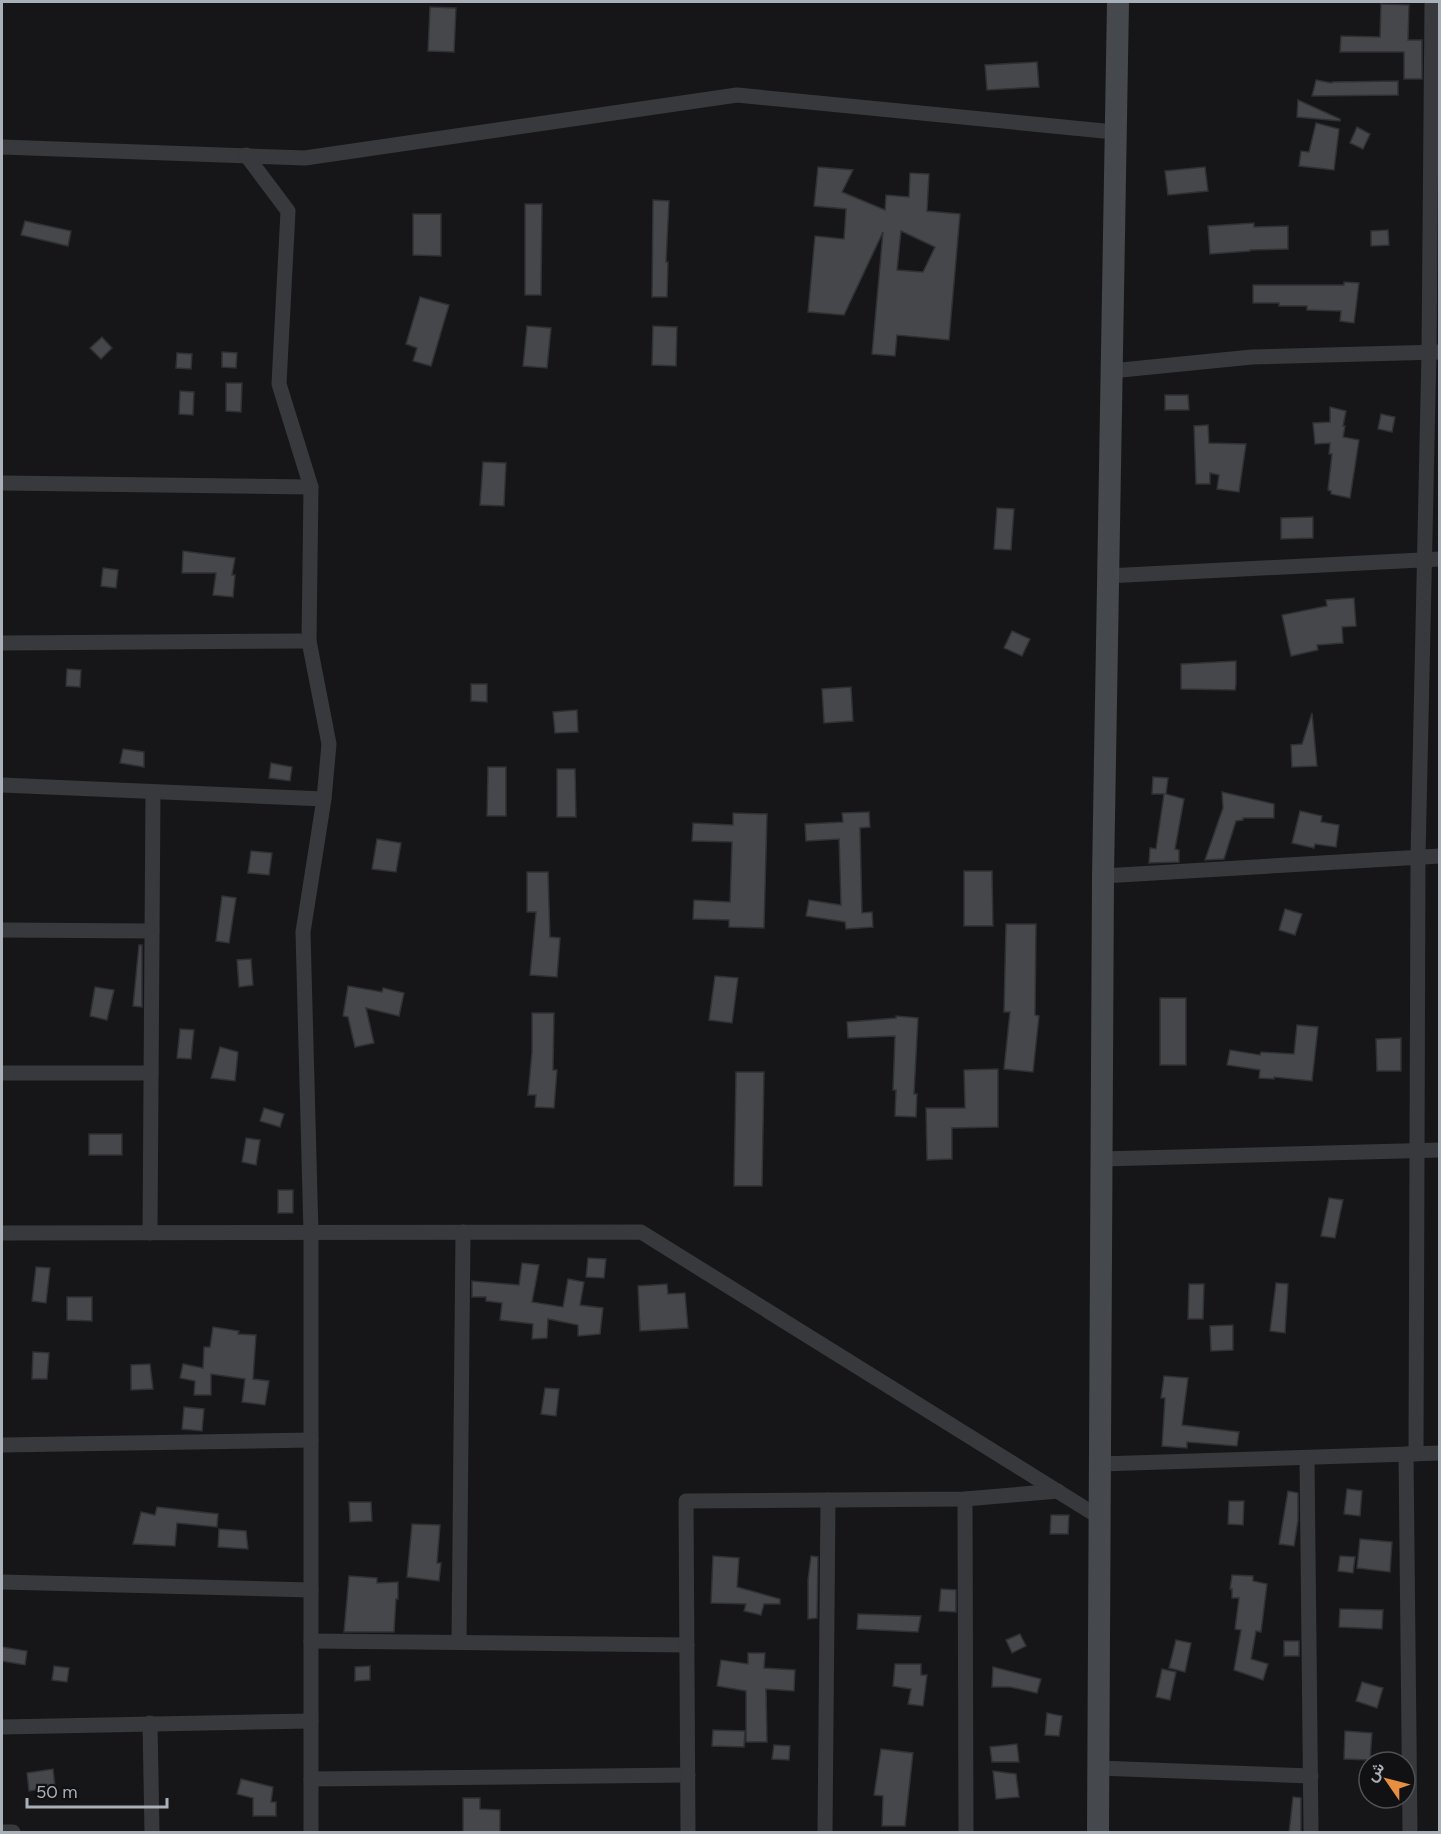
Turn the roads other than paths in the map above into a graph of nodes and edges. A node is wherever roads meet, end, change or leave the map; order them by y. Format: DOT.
graph roads {
  1 [pos="1118,2"];
  2 [pos="1432,2"];
  3 [pos="1114,132"];
  4 [pos="2,147"];
  5 [pos="246,156"];
  6 [pos="1434,352"];
  7 [pos="1111,370"];
  8 [pos="2,483"];
  9 [pos="310,487"];
  10 [pos="1432,559"];
  11 [pos="1107,576"];
  12 [pos="309,641"];
  13 [pos="2,643"];
  14 [pos="2,785"];
  15 [pos="153,792"];
  16 [pos="324,799"];
  17 [pos="1440,856"];
  18 [pos="1418,857"];
  19 [pos="1102,876"];
  20 [pos="2,930"];
  21 [pos="152,931"];
  22 [pos="2,1073"];
  23 [pos="151,1073"];
  24 [pos="1440,1150"];
  25 [pos="1416,1151"];
  26 [pos="1101,1159"];
  27 [pos="463,1232"];
  28 [pos="2,1233"];
  29 [pos="150,1233"];
  30 [pos="311,1233"];
  31 [pos="311,1440"];
  32 [pos="2,1445"];
  33 [pos="1440,1453"];
  34 [pos="1411,1454"];
  35 [pos="1307,1458"];
  36 [pos="1100,1464"];
  37 [pos="1058,1491"];
  38 [pos="966,1499"];
  39 [pos="828,1500"];
  40 [pos="1099,1518"];
  41 [pos="2,1582"];
  42 [pos="311,1590"];
  43 [pos="311,1641"];
  44 [pos="459,1642"];
  45 [pos="687,1645"];
  46 [pos="311,1721"];
  47 [pos="150,1723"];
  48 [pos="2,1727"];
  49 [pos="1098,1768"];
  50 [pos="687,1775"];
  51 [pos="1311,1776"];
  52 [pos="311,1779"];
  53 [pos="2,1832"];
  54 [pos="13,1833"];
  55 [pos="152,1833"];
  56 [pos="311,1833"];
  57 [pos="688,1833"];
  58 [pos="825,1833"];
  59 [pos="966,1833"];
  60 [pos="1098,1833"];
  61 [pos="1311,1833"];
  62 [pos="1410,1833"];
  1 -- 3 [label="main road"];
  2 -- 6 [label="street"];
  3 -- 5 [label="street"];
  3 -- 7 [label="main road"];
  4 -- 5 [label="street"];
  5 -- 9 [label="street"];
  6 -- 7 [label="street"];
  6 -- 10 [label="street"];
  7 -- 11 [label="main road"];
  8 -- 9 [label="street"];
  9 -- 12 [label="street"];
  10 -- 11 [label="street"];
  10 -- 18 [label="street"];
  11 -- 19 [label="main road"];
  12 -- 13 [label="street"];
  12 -- 16 [label="street"];
  14 -- 15 [label="street"];
  15 -- 16 [label="street"];
  15 -- 21 [label="street"];
  16 -- 30 [label="street"];
  17 -- 18 [label="street"];
  18 -- 19 [label="street"];
  18 -- 25 [label="street"];
  19 -- 26 [label="main road"];
  20 -- 21 [label="street"];
  21 -- 23 [label="street"];
  22 -- 23 [label="street"];
  23 -- 29 [label="street"];
  24 -- 25 [label="street"];
  25 -- 26 [label="street"];
  25 -- 34 [label="street"];
  26 -- 36 [label="main road"];
  27 -- 30 [label="street"];
  27 -- 37 [label="street"];
  27 -- 44 [label="street"];
  28 -- 29 [label="street"];
  29 -- 30 [label="street"];
  30 -- 31 [label="street"];
  31 -- 32 [label="street"];
  31 -- 42 [label="street"];
  33 -- 34 [label="street"];
  34 -- 35 [label="street"];
  34 -- 62 [label="street"];
  35 -- 36 [label="street"];
  35 -- 51 [label="street"];
  36 -- 40 [label="main road"];
  37 -- 38 [label="street"];
  37 -- 40 [label="street"];
  38 -- 39 [label="street"];
  38 -- 59 [label="street"];
  39 -- 45 [label="street"];
  39 -- 58 [label="street"];
  40 -- 49 [label="main road"];
  41 -- 42 [label="street"];
  42 -- 43 [label="street"];
  43 -- 44 [label="street"];
  43 -- 46 [label="street"];
  44 -- 45 [label="street"];
  45 -- 50 [label="street"];
  46 -- 47 [label="street"];
  46 -- 52 [label="street"];
  47 -- 48 [label="street"];
  47 -- 55 [label="street"];
  49 -- 51 [label="street"];
  49 -- 60 [label="main road"];
  50 -- 52 [label="street"];
  50 -- 57 [label="street"];
  51 -- 61 [label="street"];
  52 -- 56 [label="street"];
  53 -- 54 [label="street"];
}
